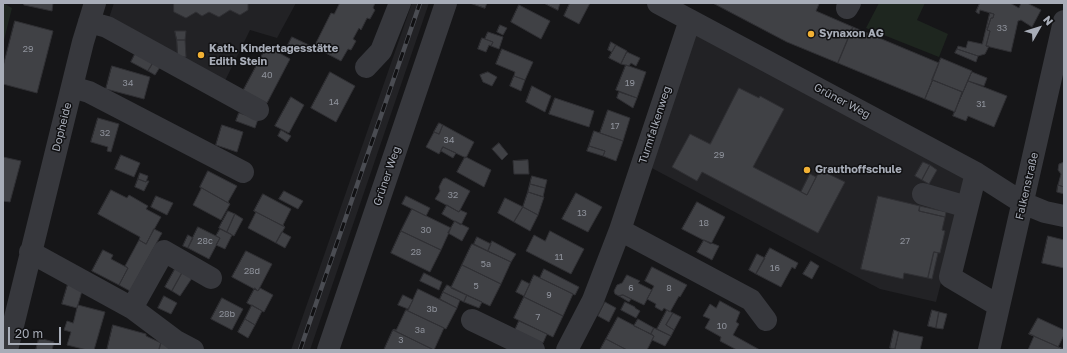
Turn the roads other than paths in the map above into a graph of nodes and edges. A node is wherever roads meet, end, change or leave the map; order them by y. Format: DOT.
graph roads {
  1 [pos="400,3"];
  2 [pos="446,3"];
  3 [pos="658,3"];
  4 [pos="92,12"];
  5 [pos="690,20"];
  6 [pos="1064,21"];
  7 [pos="366,66"];
  8 [pos="72,87"];
  9 [pos="258,110"];
  10 [pos="243,172"];
  11 [pos="976,173"];
  12 [pos="923,194"];
  13 [pos="1023,203"];
  14 [pos="967,207"];
  15 [pos="1064,216"];
  16 [pos="620,230"];
  17 [pos="30,252"];
  18 [pos="211,278"];
  19 [pos="999,306"];
  20 [pos="132,308"];
  21 [pos="10,309"];
  22 [pos="472,320"];
  23 [pos="766,320"];
  24 [pos="7,350"];
  25 [pos="193,350"];
  26 [pos="328,350"];
  27 [pos="534,350"];
  28 [pos="567,350"];
  29 [pos="989,350"];
  1 -- 7 [label="street"];
  2 -- 26 [label="street, Grüner Weg"];
  3 -- 5 [label="street, Grüner Weg"];
  4 -- 8 [label="street, Dopheide"];
  4 -- 9 [label="street"];
  5 -- 11 [label="street, Grüner Weg"];
  5 -- 16 [label="street, Turmfalkenweg"];
  6 -- 13 [label="street, Falkenstraße"];
  8 -- 10 [label="street"];
  8 -- 17 [label="street, Dopheide"];
  11 -- 13 [label="street, Grüner Weg"];
  11 -- 14 [label="street"];
  12 -- 14 [label="street"];
  13 -- 15 [label="street, Grüner Weg"];
  13 -- 19 [label="street, Falkenstraße"];
  14 -- 19 [label="street"];
  16 -- 23 [label="street"];
  16 -- 28 [label="street, Turmfalkenweg"];
  17 -- 20 [label="street"];
  17 -- 21 [label="street, Dopheide"];
  18 -- 20 [label="street"];
  19 -- 29 [label="street, Falkenstraße"];
  20 -- 25 [label="street"];
  21 -- 24 [label="street, Dopheide"];
  22 -- 27 [label="street"];
}
